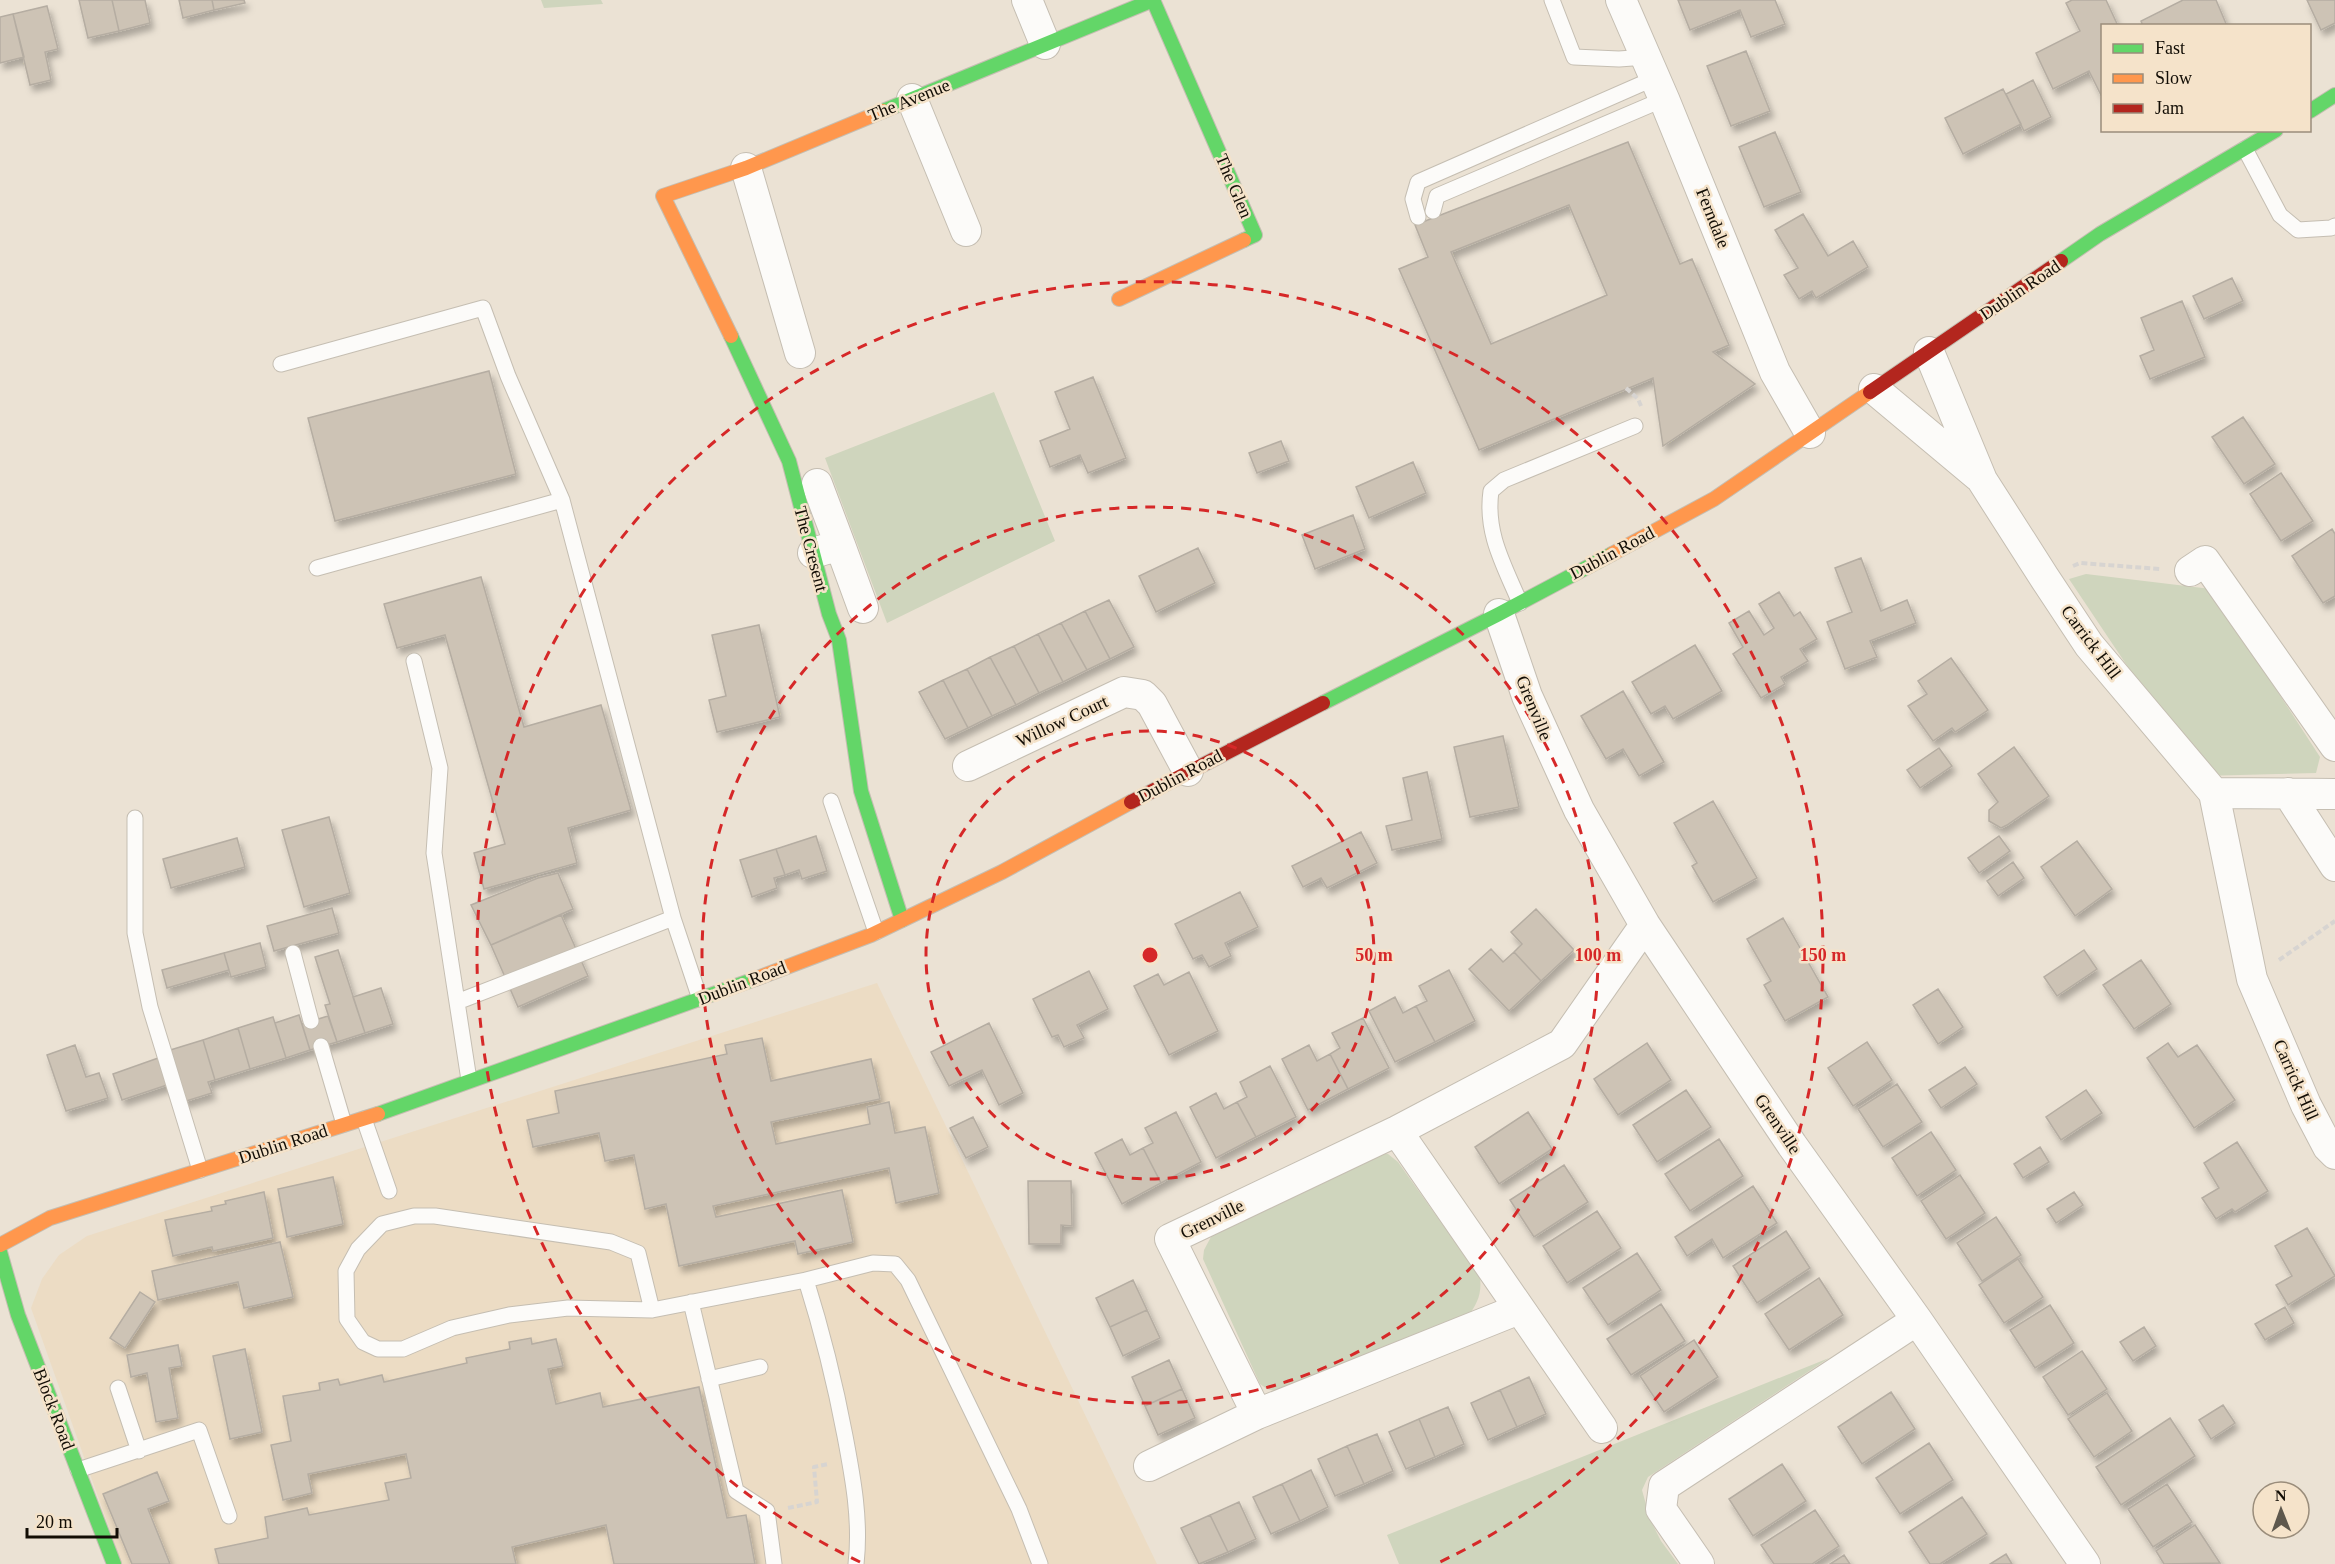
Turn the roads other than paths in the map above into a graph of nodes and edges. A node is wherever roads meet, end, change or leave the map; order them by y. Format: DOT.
graph roads {
  1 [pos="1027,0"];
  2 [pos="1153,0"];
  3 [pos="1552,0"];
  4 [pos="1621,0"];
  5 [pos="1045,44"];
  6 [pos="1655,78"];
  7 [pos="2335,95"];
  8 [pos="912,99"];
  9 [pos="2311,110"];
  10 [pos="2273,132"];
  11 [pos="2245,149"];
  12 [pos="746,168"];
  13 [pos="663,196"];
  14 [pos="1433,211"];
  15 [pos="1418,218"];
  16 [pos="2335,226"];
  17 [pos="966,231"];
  18 [pos="1119,298"];
  19 [pos="1929,352"];
  20 [pos="800,353"];
  21 [pos="281,364"];
  22 [pos="1874,389"];
  23 [pos="1635,426"];
  24 [pos="1810,433"];
  25 [pos="1982,480"];
  26 [pos="817,484"];
  27 [pos="562,500"];
  28 [pos="826,549"];
  29 [pos="317,568"];
  30 [pos="2190,571"];
  31 [pos="863,608"];
  32 [pos="1510,609"];
  33 [pos="414,661"];
  34 [pos="2335,746"];
  35 [pos="968,766"];
  36 [pos="1188,771"];
  37 [pos="2214,793"];
  38 [pos="2288,793"];
  39 [pos="2335,794"];
  40 [pos="831,801"];
  41 [pos="135,818"];
  42 [pos="2335,866"];
  43 [pos="673,918"];
  44 [pos="902,920"];
  45 [pos="1645,925"];
  46 [pos="876,932"];
  47 [pos="293,953"];
  48 [pos="700,999"];
  49 [pos="457,1002"];
  50 [pos="311,1021"];
  51 [pos="321,1047"];
  52 [pos="469,1080"];
  53 [pos="364,1119"];
  54 [pos="344,1124"];
  55 [pos="1397,1131"];
  56 [pos="2335,1154"];
  57 [pos="200,1170"];
  58 [pos="389,1191"];
  59 [pos="0,1245"];
  60 [pos="0,1252"];
  61 [pos="806,1280"];
  62 [pos="691,1302"];
  63 [pos="1519,1309"];
  64 [pos="652,1310"];
  65 [pos="1917,1320"];
  66 [pos="760,1367"];
  67 [pos="709,1378"];
  68 [pos="118,1388"];
  69 [pos="1257,1414"];
  70 [pos="1602,1428"];
  71 [pos="139,1451"];
  72 [pos="1149,1466"];
  73 [pos="78,1470"];
  74 [pos="229,1516"];
  75 [pos="114,1564"];
  76 [pos="774,1564"];
  77 [pos="856,1564"];
  78 [pos="1040,1564"];
  79 [pos="1699,1564"];
  80 [pos="2085,1564"];
  1 -- 5 [label="street"];
  2 -- 5 [label="main road, The Avenue"];
  2 -- 18 [label="main road, The Glen"];
  3 -- 6 [label="lane"];
  4 -- 6 [label="street, Ferndale"];
  5 -- 8 [label="main road, The Avenue"];
  6 -- 14 [label="lane"];
  6 -- 15 [label="lane"];
  6 -- 24 [label="street, Ferndale"];
  7 -- 9 [label="main road"];
  8 -- 12 [label="main road, The Avenue"];
  8 -- 17 [label="street"];
  10 -- 11 [label="main road, Dublin Road"];
  11 -- 16 [label="lane"];
  11 -- 19 [label="main road, Dublin Road"];
  12 -- 13 [label="main road, The Avenue"];
  12 -- 20 [label="street"];
  13 -- 28 [label="main road, The Cresent"];
  19 -- 22 [label="main road, Dublin Road"];
  19 -- 25 [label="street, Carrick Hill"];
  21 -- 27 [label="lane"];
  22 -- 24 [label="main road, Dublin Road"];
  22 -- 25 [label="street, Carrick Hill"];
  23 -- 32 [label="lane"];
  24 -- 32 [label="main road, Dublin Road"];
  25 -- 37 [label="street, Carrick Hill"];
  26 -- 28 [label="street"];
  27 -- 29 [label="lane"];
  27 -- 43 [label="lane"];
  28 -- 31 [label="street"];
  28 -- 44 [label="main road, The Cresent"];
  30 -- 34 [label="street"];
  32 -- 36 [label="main road, Dublin Road"];
  32 -- 45 [label="street, Grenville"];
  33 -- 49 [label="lane"];
  35 -- 36 [label="street, Willow Court"];
  36 -- 44 [label="main road, Dublin Road"];
  37 -- 38 [label="street"];
  37 -- 56 [label="street, Carrick Hill"];
  38 -- 39 [label="street"];
  38 -- 42 [label="street"];
  40 -- 46 [label="lane"];
  41 -- 57 [label="lane"];
  43 -- 48 [label="lane"];
  43 -- 49 [label="lane"];
  44 -- 46 [label="main road, Dublin Road"];
  45 -- 55 [label="street, Grenville"];
  45 -- 65 [label="street, Grenville"];
  46 -- 48 [label="main road, Dublin Road"];
  47 -- 50 [label="lane"];
  48 -- 52 [label="main road, Dublin Road"];
  49 -- 52 [label="lane"];
  51 -- 54 [label="lane"];
  52 -- 53 [label="main road, Dublin Road"];
  53 -- 54 [label="main road, Dublin Road"];
  53 -- 58 [label="lane"];
  54 -- 57 [label="main road, Dublin Road"];
  55 -- 63 [label="street"];
  55 -- 69 [label="street, Grenville"];
  57 -- 59 [label="main road, Dublin Road"];
  60 -- 73 [label="main road, Block Road"];
  61 -- 62 [label="lane"];
  61 -- 77 [label="lane"];
  61 -- 78 [label="lane"];
  62 -- 64 [label="lane"];
  62 -- 67 [label="lane"];
  63 -- 69 [label="street"];
  63 -- 70 [label="street"];
  64 -- 64 [label="lane"];
  65 -- 79 [label="street"];
  65 -- 80 [label="street, Grenville"];
  66 -- 67 [label="lane"];
  67 -- 76 [label="lane"];
  68 -- 71 [label="lane"];
  69 -- 72 [label="street"];
  71 -- 73 [label="lane"];
  71 -- 74 [label="lane"];
  73 -- 75 [label="main road, Block Road"];
}
